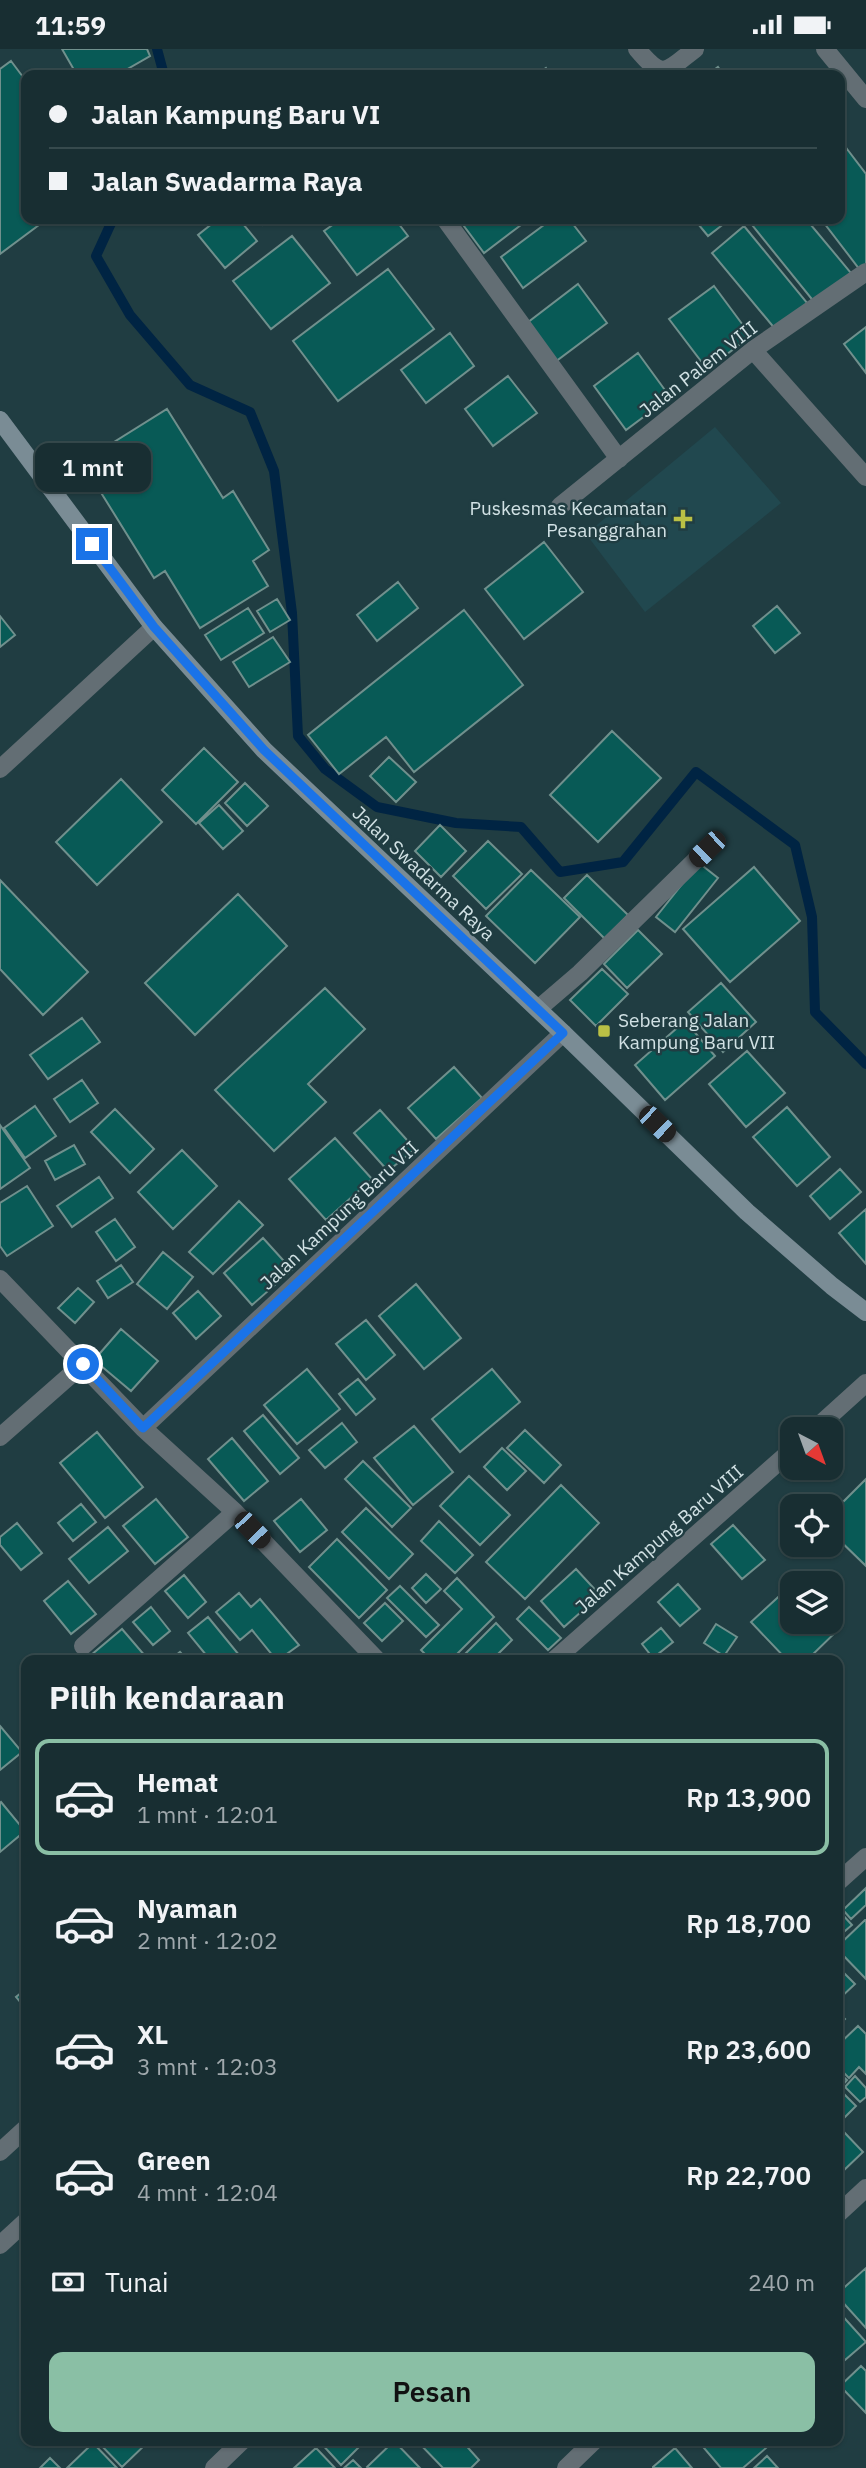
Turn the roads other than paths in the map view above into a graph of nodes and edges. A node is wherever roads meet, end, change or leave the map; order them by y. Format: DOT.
graph roads {
  1 [pos="637,49"];
  2 [pos="695,49"];
  3 [pos="825,49"];
  4 [pos="658,70"];
  5 [pos="667,70"];
  6 [pos="842,70"];
  7 [pos="845,73"];
  8 [pos="866,99"];
  9 [pos="449,224"];
  10 [pos="866,272"];
  11 [pos="753,350"];
  12 [pos="0,420"];
  13 [pos="619,459"];
  14 [pos="866,477"];
  15 [pos="560,506"];
  16 [pos="154,627"];
  17 [pos="0,769"];
  18 [pos="707,849"];
  19 [pos="538,1009"];
  20 [pos="563,1033"];
  21 [pos="0,1279"];
  22 [pos="866,1312"];
  23 [pos="83,1364"];
  24 [pos="866,1384"];
  25 [pos="829,1417"];
  26 [pos="143,1428"];
  27 [pos="0,1437"];
  28 [pos="780,1460"];
  29 [pos="235,1512"];
  30 [pos="83,1646"];
  31 [pos="369,1655"];
  32 [pos="560,1655"];
  33 [pos="866,1857"];
  34 [pos="843,1878"];
  35 [pos="21,2132"];
  36 [pos="0,2152"];
  37 [pos="866,2188"];
  38 [pos="843,2209"];
  39 [pos="21,2226"];
  40 [pos="0,2245"];
  41 [pos="237,2446"];
  42 [pos="589,2446"];
  43 [pos="214,2468"];
  44 [pos="566,2468"];
  1 -- 4 [label="street"];
  2 -- 5 [label="street"];
  3 -- 6 [label="street"];
  7 -- 8 [label="street"];
  9 -- 13 [label="street"];
  10 -- 11 [label="street, Jalan Palem VIII"];
  11 -- 13 [label="street, Jalan Palem VIII"];
  11 -- 14 [label="street"];
  12 -- 16 [label="main road, Jalan Swadarma Raya"];
  13 -- 15 [label="street, Jalan Palem VIII"];
  16 -- 17 [label="street"];
  16 -- 19 [label="main road, Jalan Swadarma Raya"];
  18 -- 19 [label="street"];
  19 -- 20 [label="main road, Jalan Swadarma Raya"];
  20 -- 22 [label="main road, Jalan Swadarma Raya"];
  20 -- 26 [label="street, Jalan Kampung Baru VII"];
  21 -- 23 [label="street"];
  23 -- 26 [label="street"];
  23 -- 27 [label="street"];
  24 -- 25 [label="street"];
  26 -- 29 [label="street"];
  28 -- 32 [label="street, Jalan Kampung Baru VIII"];
  29 -- 30 [label="street"];
  29 -- 31 [label="street"];
  33 -- 34 [label="street"];
  35 -- 36 [label="street"];
  37 -- 38 [label="street"];
  39 -- 40 [label="street"];
  41 -- 43 [label="street"];
  42 -- 44 [label="street"];
}
